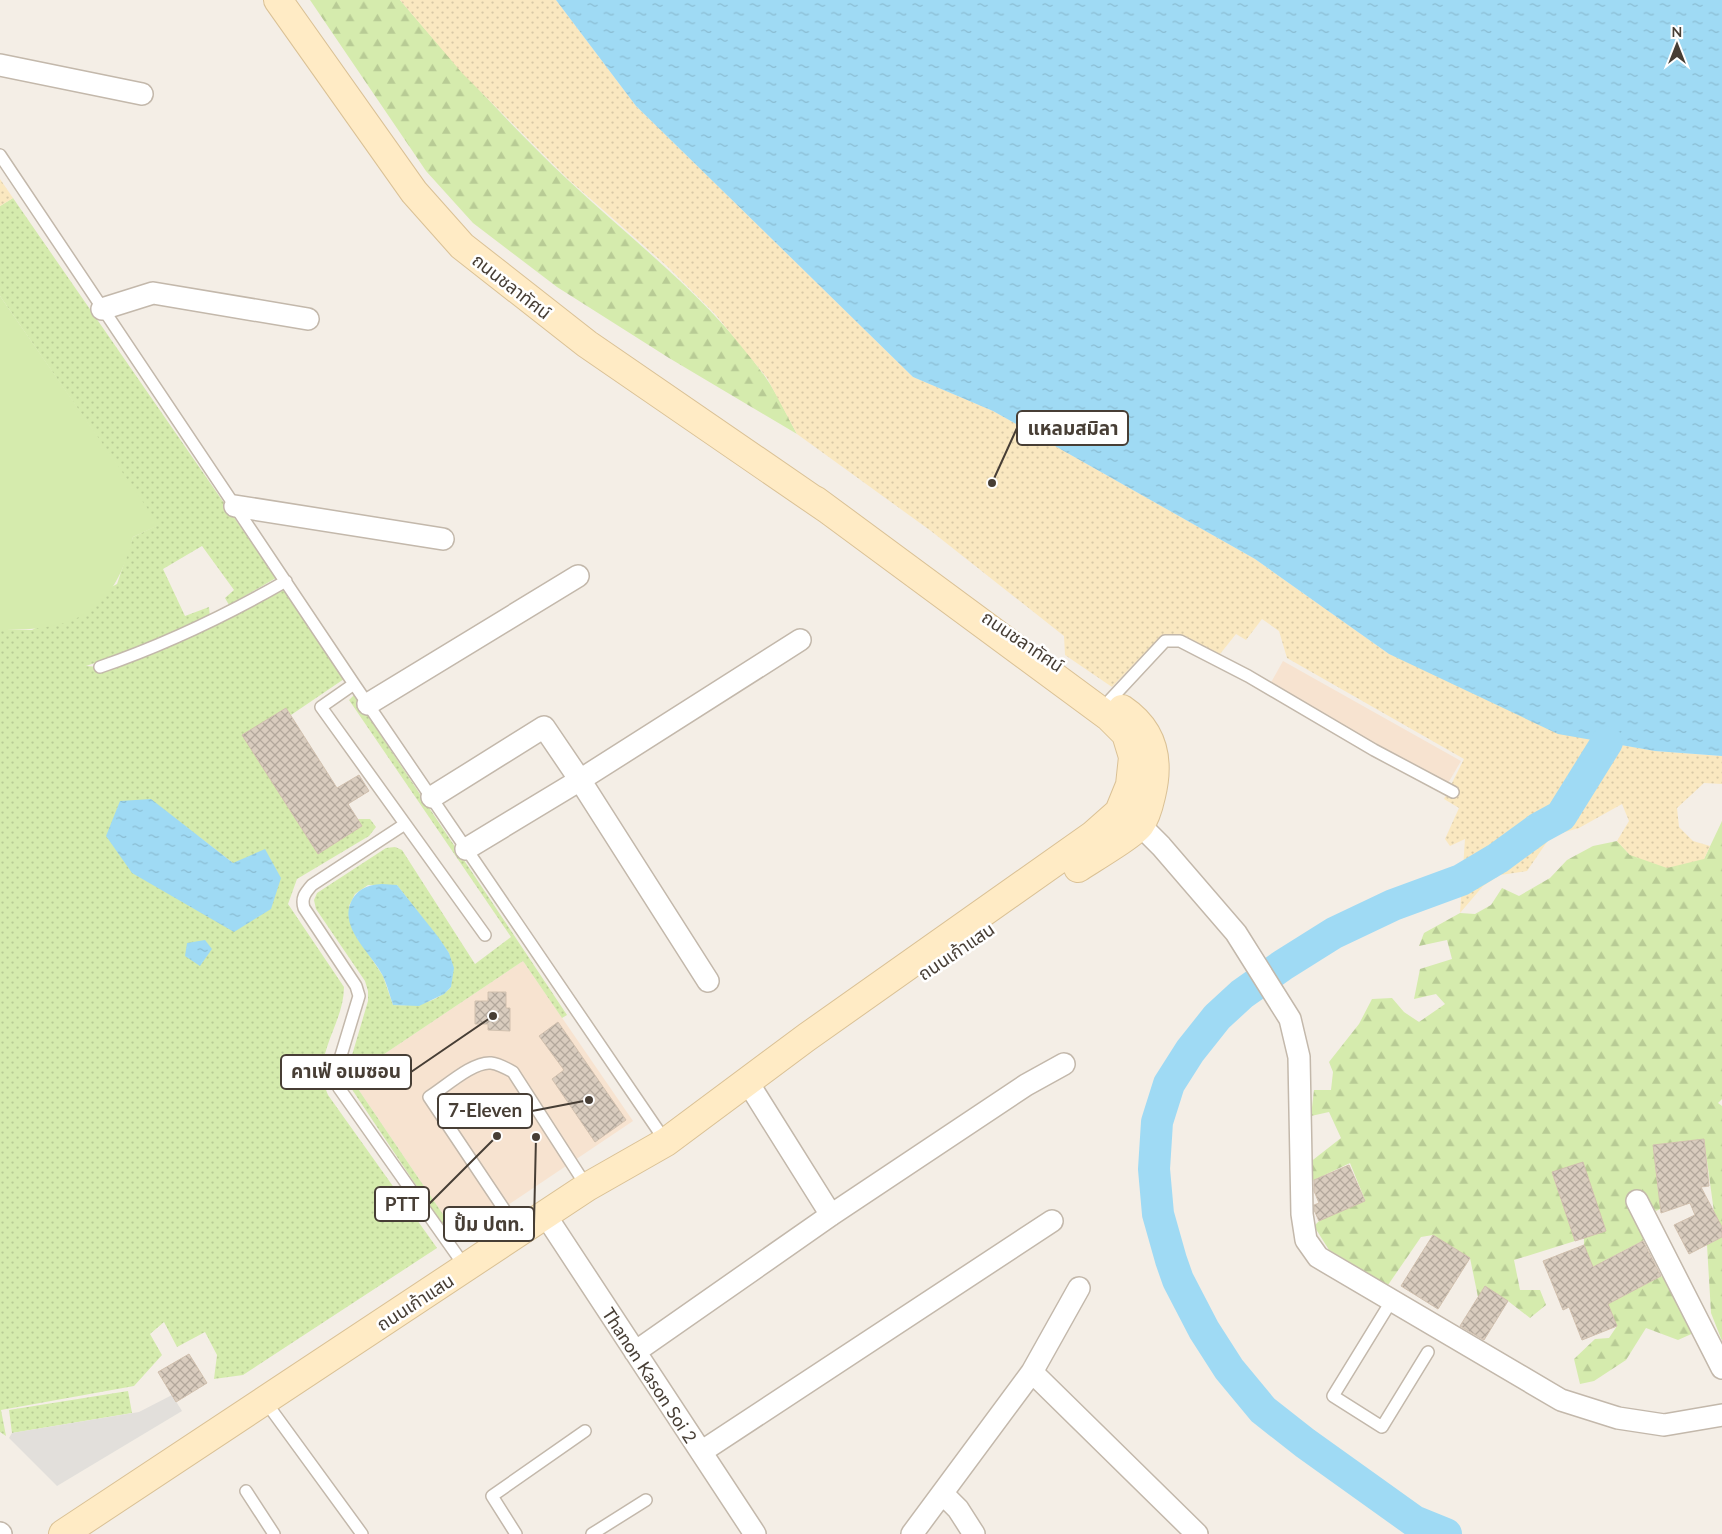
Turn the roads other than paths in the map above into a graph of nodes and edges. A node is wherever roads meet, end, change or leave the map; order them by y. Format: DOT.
graph roads {
  1 [pos="278,0"];
  2 [pos="0,66"];
  3 [pos="142,94"];
  4 [pos="0,155"];
  5 [pos="102,309"];
  6 [pos="308,319"];
  7 [pos="815,500"];
  8 [pos="235,506"];
  9 [pos="443,539"];
  10 [pos="578,576"];
  11 [pos="286,581"];
  12 [pos="800,640"];
  13 [pos="100,667"];
  14 [pos="354,684"];
  15 [pos="1110,700"];
  16 [pos="368,704"];
  17 [pos="580,780"];
  18 [pos="1452,792"];
  19 [pos="432,797"];
  20 [pos="1130,819"];
  21 [pos="405,824"];
  22 [pos="466,849"];
  23 [pos="485,935"];
  24 [pos="708,981"];
  25 [pos="1064,1064"];
  26 [pos="757,1074"];
  27 [pos="666,1142"];
  28 [pos="587,1187"];
  29 [pos="1638,1202"];
  30 [pos="831,1215"];
  31 [pos="546,1216"];
  32 [pos="1052,1221"];
  33 [pos="520,1233"];
  34 [pos="466,1268"];
  35 [pos="1079,1288"];
  36 [pos="1392,1300"];
  37 [pos="635,1352"];
  38 [pos="1428,1352"];
  39 [pos="1722,1368"];
  40 [pos="1032,1372"];
  41 [pos="265,1401"];
  42 [pos="1722,1415"];
  43 [pos="585,1431"];
  44 [pos="701,1452"];
  45 [pos="246,1491"];
  46 [pos="943,1494"];
  47 [pos="646,1500"];
  48 [pos="63,1534"];
  49 [pos="274,1534"];
  50 [pos="362,1534"];
  51 [pos="516,1534"];
  52 [pos="592,1534"];
  53 [pos="755,1534"];
  54 [pos="912,1534"];
  55 [pos="974,1534"];
  56 [pos="1197,1534"];
  1 -- 7 [label="main road, ถนนชลาทัศน์"];
  2 -- 3 [label="street"];
  4 -- 5 [label="lane"];
  5 -- 6 [label="street"];
  5 -- 8 [label="lane"];
  7 -- 15 [label="main road, ถนนชลาทัศน์"];
  7 -- 20 [label="main road, ถนนชลาทัศน์"];
  8 -- 9 [label="street"];
  8 -- 11 [label="lane"];
  10 -- 16 [label="street"];
  11 -- 13 [label="lane"];
  11 -- 14 [label="lane"];
  12 -- 17 [label="street"];
  14 -- 16 [label="lane"];
  14 -- 21 [label="lane"];
  15 -- 18 [label="lane"];
  15 -- 20 [label="main road, ถนนชลาทัศน์"];
  16 -- 19 [label="lane"];
  17 -- 19 [label="street"];
  17 -- 22 [label="street"];
  17 -- 24 [label="street"];
  19 -- 22 [label="lane"];
  20 -- 26 [label="main road, ถนนเก้าแสน"];
  20 -- 36 [label="street"];
  21 -- 23 [label="lane"];
  21 -- 34 [label="lane"];
  22 -- 27 [label="lane"];
  25 -- 30 [label="street"];
  26 -- 27 [label="main road, ถนนเก้าแสน"];
  26 -- 30 [label="street"];
  27 -- 28 [label="main road, ถนนเก้าแสน"];
  28 -- 31 [label="main road, ถนนเก้าแสน"];
  28 -- 33 [label="lane"];
  29 -- 39 [label="street"];
  30 -- 37 [label="street"];
  31 -- 33 [label="main road, ถนนเก้าแสน"];
  31 -- 37 [label="street, Thanon Kason Soi 2"];
  32 -- 44 [label="street"];
  33 -- 34 [label="main road, ถนนเก้าแสน"];
  34 -- 41 [label="main road, ถนนเก้าแสน"];
  35 -- 40 [label="street"];
  36 -- 38 [label="lane"];
  36 -- 42 [label="street"];
  37 -- 44 [label="street, Thanon Kason Soi 2"];
  40 -- 46 [label="street"];
  40 -- 56 [label="street"];
  41 -- 48 [label="main road, ถนนเก้าแสน"];
  41 -- 50 [label="lane"];
  43 -- 51 [label="lane"];
  44 -- 53 [label="street, Thanon Kason Soi 2"];
  45 -- 49 [label="lane"];
  46 -- 54 [label="street"];
  46 -- 55 [label="street"];
  47 -- 52 [label="lane"];
}
